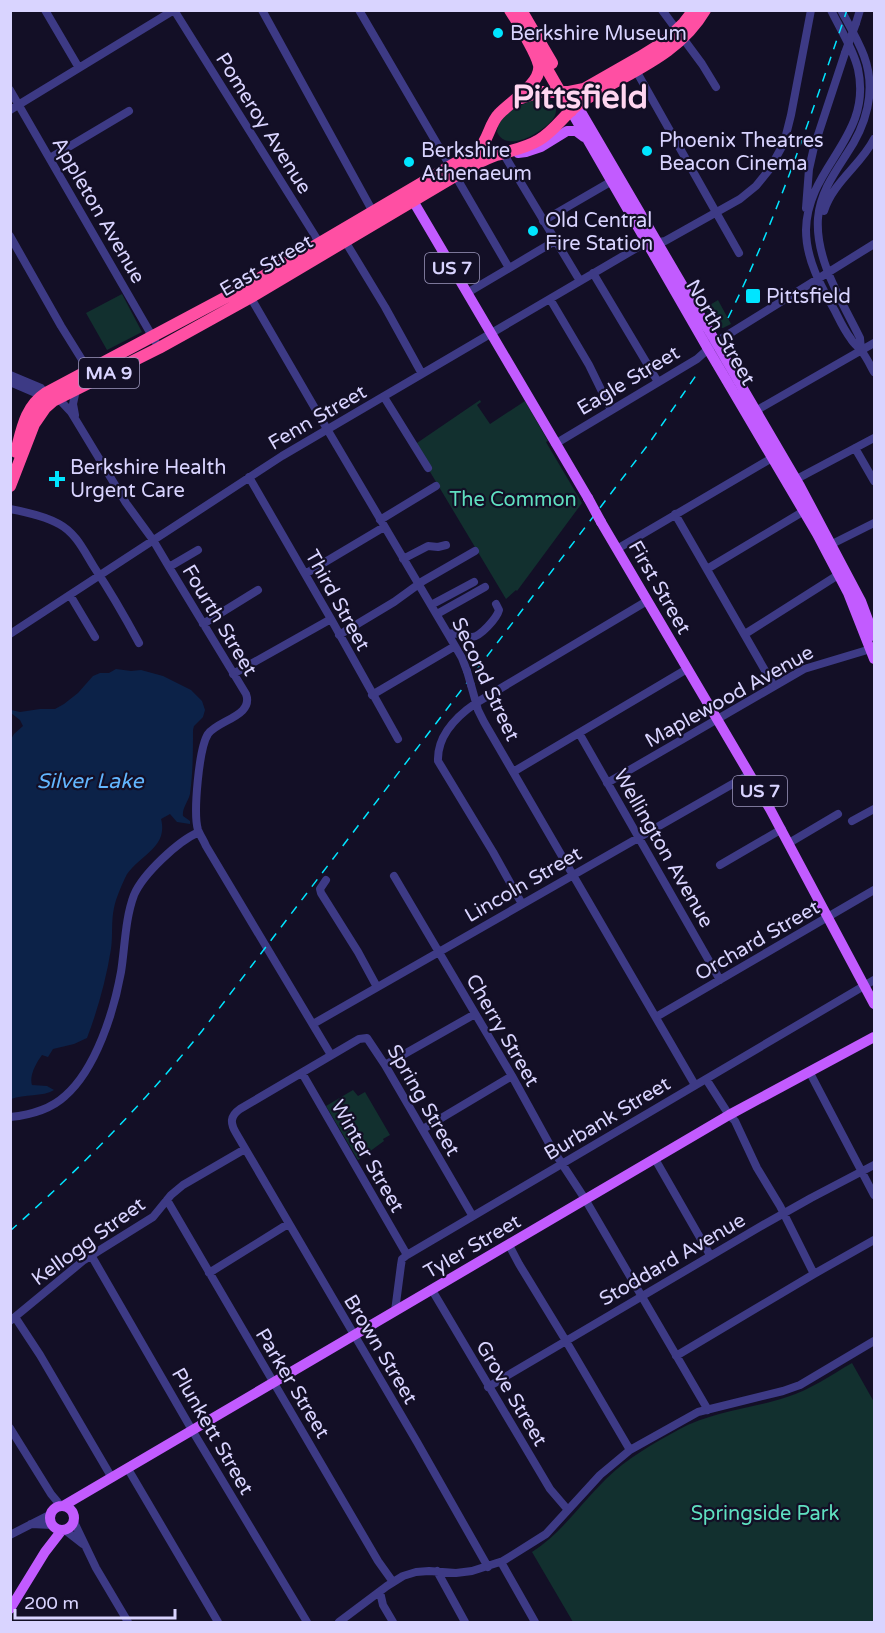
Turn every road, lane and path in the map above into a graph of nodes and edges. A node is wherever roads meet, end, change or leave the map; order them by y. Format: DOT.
graph roads {
  1 [pos="45,10"];
  2 [pos="174,10"];
  3 [pos="262,10"];
  4 [pos="359,10"];
  5 [pos="510,10"];
  6 [pos="521,10"];
  7 [pos="662,10"];
  8 [pos="694,10"];
  9 [pos="705,10"];
  10 [pos="806,10"];
  11 [pos="811,10"];
  12 [pos="831,10"];
  13 [pos="841,10"];
  14 [pos="860,10"];
  15 [pos="523,31"];
  16 [pos="806,33"];
  17 [pos="680,35"];
  18 [pos="634,66"];
  19 [pos="79,68"];
  20 [pos="716,87"];
  21 [pos="10,90"];
  22 [pos="560,92"];
  23 [pos="15,107"];
  24 [pos="505,109"];
  25 [pos="570,109"];
  26 [pos="129,111"];
  27 [pos="584,136"];
  28 [pos="874,139"];
  29 [pos="502,153"];
  30 [pos="50,158"];
  31 [pos="453,171"];
  32 [pos="612,181"];
  33 [pos="411,196"];
  34 [pos="373,212"];
  35 [pos="716,213"];
  36 [pos="543,221"];
  37 [pos="806,229"];
  38 [pos="10,236"];
  39 [pos="349,239"];
  40 [pos="555,241"];
  41 [pos="653,244"];
  42 [pos="874,244"];
  43 [pos="821,247"];
  44 [pos="323,248"];
  45 [pos="739,253"];
  46 [pos="509,268"];
  47 [pos="829,272"];
  48 [pos="593,273"];
  49 [pos="817,279"];
  50 [pos="580,281"];
  51 [pos="248,292"];
  52 [pos="467,293"];
  53 [pos="550,299"];
  54 [pos="491,334"];
  55 [pos="156,343"];
  56 [pos="874,343"];
  57 [pos="712,346"];
  58 [pos="861,350"];
  59 [pos="89,371"];
  60 [pos="874,372"];
  61 [pos="422,374"];
  62 [pos="10,375"];
  63 [pos="10,381"];
  64 [pos="658,382"];
  65 [pos="19,386"];
  66 [pos="76,390"];
  67 [pos="46,393"];
  68 [pos="384,397"];
  69 [pos="58,398"];
  70 [pos="611,410"];
  71 [pos="28,412"];
  72 [pos="751,413"];
  73 [pos="77,421"];
  74 [pos="327,429"];
  75 [pos="874,438"];
  76 [pos="555,444"];
  77 [pos="855,448"];
  78 [pos="776,455"];
  79 [pos="428,468"];
  80 [pos="10,472"];
  81 [pos="249,477"];
  82 [pos="792,481"];
  83 [pos="874,482"];
  84 [pos="10,486"];
  85 [pos="436,486"];
  86 [pos="10,509"];
  87 [pos="804,511"];
  88 [pos="675,514"];
  89 [pos="382,523"];
  90 [pos="874,523"];
  91 [pos="153,540"];
  92 [pos="832,544"];
  93 [pos="446,545"];
  94 [pos="617,549"];
  95 [pos="198,550"];
  96 [pos="475,551"];
  97 [pos="403,559"];
  98 [pos="170,567"];
  99 [pos="707,568"];
  100 [pos="305,574"];
  101 [pos="100,575"];
  102 [pos="838,575"];
  103 [pos="474,582"];
  104 [pos="418,584"];
  105 [pos="485,587"];
  106 [pos="258,590"];
  107 [pos="70,595"];
  108 [pos="647,601"];
  109 [pos="496,604"];
  110 [pos="431,605"];
  111 [pos="437,614"];
  112 [pos="331,619"];
  113 [pos="203,624"];
  114 [pos="448,633"];
  115 [pos="10,634"];
  116 [pos="339,634"];
  117 [pos="745,634"];
  118 [pos="874,636"];
  119 [pos="95,637"];
  120 [pos="139,643"];
  121 [pos="455,646"];
  122 [pos="873,652"];
  123 [pos="687,669"];
  124 [pos="233,674"];
  125 [pos="774,686"];
  126 [pos="372,695"];
  127 [pos="476,703"];
  128 [pos="718,719"];
  129 [pos="579,733"];
  130 [pos="398,739"];
  131 [pos="513,772"];
  132 [pos="750,774"];
  133 [pos="607,783"];
  134 [pos="874,809"];
  135 [pos="838,814"];
  136 [pos="852,821"];
  137 [pos="782,829"];
  138 [pos="199,832"];
  139 [pos="639,837"];
  140 [pos="789,843"];
  141 [pos="720,865"];
  142 [pos="573,875"];
  143 [pos="393,876"];
  144 [pos="326,880"];
  145 [pos="874,890"];
  146 [pos="522,904"];
  147 [pos="829,917"];
  148 [pos="438,952"];
  149 [pos="720,980"];
  150 [pos="870,982"];
  151 [pos="377,987"];
  152 [pos="874,1004"];
  153 [pos="475,1014"];
  154 [pos="656,1017"];
  155 [pos="313,1024"];
  156 [pos="874,1028"];
  157 [pos="874,1037"];
  158 [pos="859,1045"];
  159 [pos="331,1055"];
  160 [pos="385,1065"];
  161 [pos="810,1072"];
  162 [pos="302,1073"];
  163 [pos="512,1076"];
  164 [pos="706,1079"];
  165 [pos="695,1085"];
  166 [pos="729,1115"];
  167 [pos="10,1117"];
  168 [pos="423,1129"];
  169 [pos="245,1149"];
  170 [pos="656,1159"];
  171 [pos="563,1164"];
  172 [pos="874,1165"];
  173 [pos="862,1172"];
  174 [pos="874,1195"];
  175 [pos="585,1199"];
  176 [pos="167,1200"];
  177 [pos="784,1213"];
  178 [pos="472,1215"];
  179 [pos="288,1224"];
  180 [pos="874,1240"];
  181 [pos="510,1245"];
  182 [pos="91,1255"];
  183 [pos="407,1255"];
  184 [pos="710,1255"];
  185 [pos="209,1273"];
  186 [pos="814,1274"];
  187 [pos="432,1290"];
  188 [pos="642,1296"];
  189 [pos="395,1311"];
  190 [pos="13,1319"];
  191 [pos="354,1336"];
  192 [pos="566,1341"];
  193 [pos="874,1341"];
  194 [pos="676,1356"];
  195 [pos="273,1383"];
  196 [pos="488,1387"];
  197 [pos="708,1410"];
  198 [pos="10,1428"];
  199 [pos="192,1430"];
  200 [pos="630,1450"];
  201 [pos="128,1468"];
  202 [pos="112,1478"];
  203 [pos="90,1490"];
  204 [pos="57,1509"];
  205 [pos="568,1510"];
  206 [pos="74,1518"];
  207 [pos="30,1524"];
  208 [pos="58,1528"];
  209 [pos="10,1535"];
  210 [pos="83,1544"];
  211 [pos="501,1562"];
  212 [pos="488,1567"];
  213 [pos="437,1571"];
  214 [pos="393,1582"];
  215 [pos="380,1592"];
  216 [pos="10,1609"];
  217 [pos="128,1623"];
  218 [pos="218,1623"];
  219 [pos="307,1623"];
  220 [pos="339,1623"];
  221 [pos="393,1623"];
  222 [pos="465,1623"];
  223 [pos="535,1623"];
  1 -- 19 [label="street"];
  2 -- 19 [label="street"];
  2 -- 44 [label="street, Pomeroy Avenue"];
  3 -- 34 [label="street"];
  4 -- 31 [label="street"];
  5 -- 15 [label="highway"];
  6 -- 22 [label="highway"];
  7 -- 17 [label="street"];
  8 -- 17 [label="highway"];
  9 -- 17 [label="highway"];
  10 -- 16 [label="street"];
  11 -- 16 [label="street"];
  12 -- 37 [label="street"];
  13 -- 43 [label="street"];
  14 -- 37 [label="street, bridge"];
  15 -- 22 [label="highway"];
  15 -- 24 [label="highway"];
  16 -- 35 [label="street, Fenn Street"];
  17 -- 18 [label="highway"];
  17 -- 20 [label="street"];
  18 -- 22 [label="highway"];
  18 -- 25 [label="highway"];
  18 -- 35 [label="street"];
  19 -- 23 [label="street"];
  21 -- 23 [label="street, Appleton Avenue"];
  22 -- 24 [label="highway"];
  22 -- 25 [label="highway"];
  22 -- 25 [label="highway"];
  23 -- 30 [label="street, Appleton Avenue"];
  24 -- 31 [label="highway, East Street"];
  25 -- 27 [label="main road, North Street"];
  25 -- 29 [label="highway"];
  25 -- 41 [label="main road, North Street"];
  26 -- 30 [label="street"];
  27 -- 29 [label="main road, East Street"];
  27 -- 32 [label="main road, North Street"];
  28 -- 43 [label="street"];
  29 -- 31 [label="highway, East Street"];
  29 -- 36 [label="street"];
  30 -- 55 [label="street, Appleton Avenue"];
  31 -- 33 [label="highway, East Street"];
  31 -- 46 [label="street"];
  32 -- 36 [label="street"];
  32 -- 41 [label="main road, North Street"];
  33 -- 34 [label="highway, East Street / MA 9"];
  33 -- 39 [label="highway, East Street / MA 9"];
  33 -- 52 [label="main road, First Street / US 7"];
  34 -- 39 [label="highway"];
  34 -- 44 [label="highway, East Street / MA 9"];
  35 -- 41 [label="street, Fenn Street"];
  35 -- 45 [label="street"];
  36 -- 40 [label="street"];
  37 -- 49 [label="street"];
  38 -- 59 [label="street"];
  39 -- 44 [label="highway, East Street / MA 9"];
  39 -- 61 [label="street"];
  40 -- 46 [label="street"];
  40 -- 50 [label="street"];
  41 -- 48 [label="street, Fenn Street"];
  41 -- 57 [label="main road, North Street"];
  42 -- 47 [label="street, Eagle Street"];
  43 -- 47 [label="street"];
  44 -- 51 [label="highway, East Street / MA 9"];
  46 -- 52 [label="street"];
  47 -- 49 [label="street, Eagle Street"];
  47 -- 58 [label="street"];
  48 -- 50 [label="street, Fenn Street"];
  48 -- 64 [label="street"];
  49 -- 57 [label="street, Eagle Street"];
  49 -- 58 [label="street"];
  50 -- 53 [label="street, Fenn Street"];
  51 -- 55 [label="highway, East Street / MA 9"];
  51 -- 74 [label="street, Second Street"];
  52 -- 54 [label="main road, First Street / US 7"];
  53 -- 54 [label="street, Fenn Street"];
  53 -- 70 [label="street"];
  54 -- 61 [label="street, Fenn Street"];
  54 -- 76 [label="main road, First Street / US 7"];
  55 -- 59 [label="highway, East Street / MA 9"];
  55 -- 66 [label="highway, East Street / MA 9"];
  56 -- 58 [label="street"];
  57 -- 64 [label="street, Eagle Street"];
  57 -- 72 [label="main road, North Street"];
  58 -- 60 [label="street"];
  58 -- 72 [label="street"];
  59 -- 67 [label="highway, East Street / MA 9"];
  61 -- 68 [label="street, Fenn Street"];
  62 -- 67 [label="street"];
  63 -- 65 [label="street"];
  64 -- 70 [label="street, Eagle Street"];
  65 -- 67 [label="street"];
  65 -- 71 [label="street"];
  66 -- 69 [label="highway, East Street / MA 9"];
  66 -- 73 [label="street, Fourth Street"];
  67 -- 69 [label="street, Fourth Street"];
  67 -- 71 [label="highway, East Street / MA 9"];
  68 -- 74 [label="street, Fenn Street"];
  68 -- 79 [label="street"];
  69 -- 73 [label="street, Fourth Street"];
  69 -- 84 [label="highway, East Street / MA 9"];
  70 -- 76 [label="street, Eagle Street"];
  71 -- 80 [label="highway, East Street / MA 9"];
  72 -- 78 [label="main road, North Street"];
  73 -- 91 [label="street, Fourth Street"];
  74 -- 81 [label="street, Fenn Street"];
  74 -- 89 [label="street, Second Street"];
  75 -- 77 [label="street"];
  76 -- 94 [label="main road, First Street / US 7, bridge"];
  77 -- 82 [label="street"];
  77 -- 83 [label="street"];
  78 -- 82 [label="main road, North Street"];
  78 -- 88 [label="street"];
  81 -- 91 [label="street, Fenn Street"];
  81 -- 100 [label="street, Third Street"];
  82 -- 87 [label="main road, North Street"];
  82 -- 92 [label="main road, North Street"];
  85 -- 89 [label="street"];
  86 -- 101 [label="street"];
  87 -- 99 [label="street"];
  87 -- 102 [label="main road, North Street"];
  88 -- 94 [label="street"];
  88 -- 99 [label="street"];
  89 -- 97 [label="street, Second Street"];
  89 -- 100 [label="street"];
  90 -- 92 [label="street"];
  91 -- 98 [label="street, Fourth Street"];
  91 -- 101 [label="street, Fenn Street"];
  92 -- 118 [label="main road, North Street"];
  93 -- 97 [label="street"];
  94 -- 108 [label="main road, First Street / US 7"];
  95 -- 98 [label="street"];
  96 -- 104 [label="street"];
  97 -- 104 [label="street, Second Street"];
  98 -- 113 [label="street, Fourth Street"];
  99 -- 117 [label="street"];
  100 -- 112 [label="street, Third Street"];
  101 -- 107 [label="street, Fenn Street"];
  101 -- 120 [label="street"];
  102 -- 117 [label="street"];
  102 -- 122 [label="main road, North Street"];
  103 -- 110 [label="street"];
  104 -- 110 [label="street, Second Street"];
  104 -- 116 [label="street"];
  105 -- 111 [label="street"];
  106 -- 113 [label="street"];
  107 -- 115 [label="street, Fenn Street"];
  107 -- 119 [label="street"];
  108 -- 123 [label="main road, First Street / US 7"];
  108 -- 127 [label="street"];
  109 -- 114 [label="street"];
  110 -- 111 [label="street, Second Street"];
  111 -- 114 [label="street, Second Street"];
  112 -- 116 [label="street, Third Street"];
  112 -- 124 [label="street"];
  113 -- 124 [label="street, Fourth Street"];
  114 -- 121 [label="street, Second Street"];
  116 -- 126 [label="street, Third Street"];
  117 -- 125 [label="street"];
  121 -- 126 [label="street"];
  121 -- 127 [label="street, Second Street, bridge"];
  122 -- 125 [label="street, Maplewood Avenue"];
  123 -- 128 [label="main road, First Street / US 7"];
  123 -- 129 [label="street"];
  124 -- 138 [label="street, Fourth Street"];
  125 -- 128 [label="street, Maplewood Avenue"];
  126 -- 130 [label="street, Third Street"];
  127 -- 131 [label="street, Second Street"];
  127 -- 146 [label="street"];
  128 -- 132 [label="main road, First Street / US 7"];
  128 -- 133 [label="street, Maplewood Avenue"];
  129 -- 131 [label="street"];
  129 -- 133 [label="street, Wellington Avenue"];
  131 -- 142 [label="street, Second Street"];
  132 -- 137 [label="main road, First Street / US 7"];
  132 -- 139 [label="street, Lincoln Street"];
  133 -- 139 [label="street, Wellington Avenue"];
  134 -- 136 [label="street"];
  135 -- 140 [label="street"];
  137 -- 140 [label="main road, First Street / US 7"];
  137 -- 141 [label="street"];
  138 -- 155 [label="street, Fourth Street"];
  138 -- 167 [label="street"];
  139 -- 142 [label="street, Lincoln Street"];
  139 -- 149 [label="street, Wellington Avenue"];
  140 -- 147 [label="main road, First Street / US 7"];
  142 -- 146 [label="street, Lincoln Street"];
  142 -- 154 [label="street, Second Street"];
  143 -- 148 [label="street, Cherry Street"];
  144 -- 151 [label="street"];
  145 -- 147 [label="street, Orchard Street"];
  146 -- 148 [label="street, Lincoln Street"];
  147 -- 149 [label="street, Orchard Street"];
  147 -- 150 [label="main road, First Street / US 7"];
  148 -- 151 [label="street, Lincoln Street"];
  148 -- 153 [label="street, Cherry Street"];
  149 -- 154 [label="street, Orchard Street"];
  150 -- 152 [label="main road, First Street / US 7"];
  150 -- 164 [label="street, Burbank Street"];
  151 -- 155 [label="street, Lincoln Street"];
  153 -- 160 [label="street"];
  153 -- 163 [label="street, Cherry Street"];
  154 -- 165 [label="street, Second Street"];
  155 -- 159 [label="street, Fourth Street"];
  156 -- 158 [label="main road"];
  157 -- 158 [label="main road, Tyler Street"];
  158 -- 161 [label="main road, Tyler Street"];
  159 -- 160 [label="street, Spring Street"];
  159 -- 162 [label="street"];
  160 -- 168 [label="street, Spring Street"];
  161 -- 166 [label="main road, Tyler Street"];
  161 -- 173 [label="street"];
  162 -- 169 [label="street, Brown Street"];
  162 -- 183 [label="street, Winter Street"];
  163 -- 168 [label="street"];
  163 -- 171 [label="street, Cherry Street"];
  164 -- 165 [label="street, Burbank Street"];
  164 -- 166 [label="street"];
  165 -- 171 [label="street, Burbank Street"];
  166 -- 170 [label="main road, Tyler Street"];
  166 -- 177 [label="street"];
  168 -- 178 [label="street, Spring Street"];
  169 -- 176 [label="street, Kellogg Street"];
  169 -- 179 [label="street, Brown Street"];
  170 -- 175 [label="main road, Tyler Street"];
  170 -- 184 [label="street"];
  171 -- 175 [label="street, Cherry Street"];
  171 -- 178 [label="street, Burbank Street"];
  172 -- 173 [label="street, Stoddard Avenue"];
  173 -- 174 [label="street"];
  173 -- 177 [label="street, Stoddard Avenue"];
  175 -- 181 [label="main road, Tyler Street"];
  175 -- 188 [label="street, Cherry Street"];
  176 -- 182 [label="street, Kellogg Street"];
  176 -- 185 [label="street, Parker Street"];
  177 -- 184 [label="street, Stoddard Avenue"];
  177 -- 186 [label="street"];
  178 -- 183 [label="street, Burbank Street"];
  179 -- 185 [label="street"];
  179 -- 191 [label="street, Brown Street"];
  180 -- 186 [label="street"];
  181 -- 187 [label="main road, Tyler Street"];
  181 -- 192 [label="street"];
  182 -- 190 [label="street, Kellogg Street"];
  182 -- 199 [label="street, Plunkett Street"];
  183 -- 189 [label="street"];
  184 -- 188 [label="street, Stoddard Avenue"];
  185 -- 195 [label="street, Parker Street"];
  186 -- 194 [label="street"];
  187 -- 189 [label="main road, Tyler Street"];
  187 -- 196 [label="street, Grove Street"];
  188 -- 192 [label="street, Stoddard Avenue"];
  188 -- 194 [label="street, Cherry Street"];
  189 -- 191 [label="main road, Tyler Street"];
  190 -- 202 [label="street"];
  191 -- 195 [label="main road, Tyler Street"];
  191 -- 212 [label="street, Brown Street"];
  192 -- 196 [label="street, Stoddard Avenue"];
  192 -- 200 [label="street"];
  193 -- 197 [label="street"];
  194 -- 197 [label="street, Cherry Street"];
  195 -- 199 [label="main road, Tyler Street"];
  195 -- 214 [label="street, Parker Street"];
  196 -- 205 [label="street, Grove Street"];
  197 -- 200 [label="street"];
  198 -- 204 [label="street"];
  199 -- 201 [label="main road, Tyler Street"];
  199 -- 219 [label="street, Plunkett Street"];
  200 -- 205 [label="street"];
  201 -- 202 [label="main road, Tyler Street"];
  201 -- 218 [label="street"];
  202 -- 203 [label="main road, Tyler Street"];
  203 -- 204 [label="main road, Tyler Street"];
  203 -- 206 [label="main road, Tyler Street"];
  204 -- 206 [label="main road"];
  204 -- 207 [label="street, Tyler Street"];
  204 -- 208 [label="main road"];
  205 -- 211 [label="street"];
  206 -- 208 [label="main road"];
  206 -- 210 [label="street"];
  207 -- 208 [label="street"];
  207 -- 209 [label="street, Tyler Street"];
  208 -- 210 [label="street"];
  208 -- 216 [label="main road"];
  210 -- 217 [label="street"];
  211 -- 212 [label="street"];
  211 -- 223 [label="street"];
  212 -- 213 [label="street"];
  213 -- 214 [label="street"];
  213 -- 222 [label="street"];
  214 -- 215 [label="street"];
  215 -- 220 [label="street"];
  215 -- 221 [label="street"];
}
